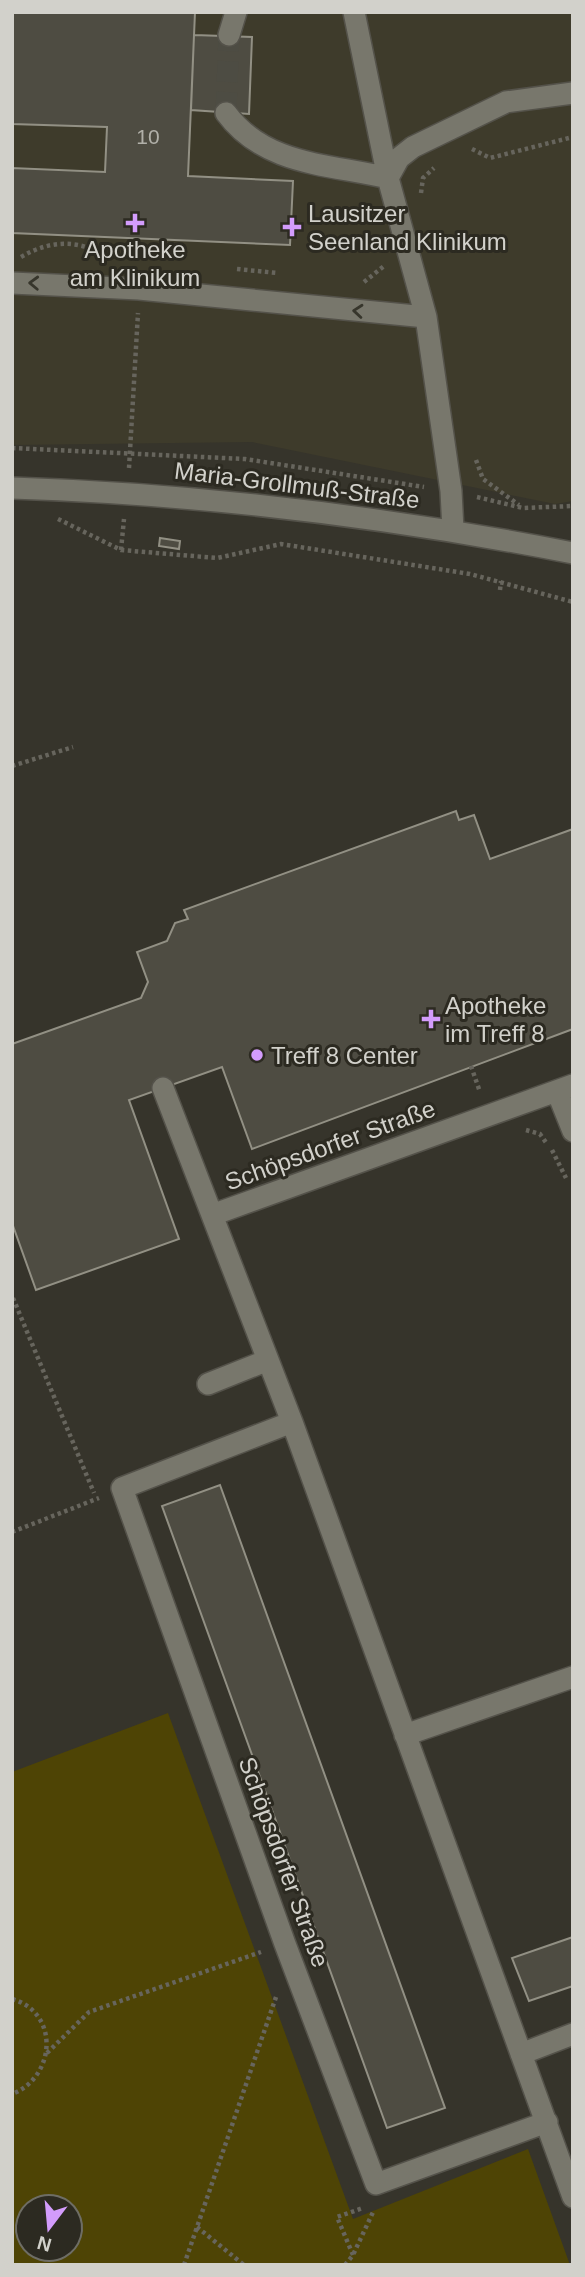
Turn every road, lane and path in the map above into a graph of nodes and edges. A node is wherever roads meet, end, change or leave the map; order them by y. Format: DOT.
graph roads {
  1 [pos="236,12"];
  2 [pos="354,12"];
  3 [pos="229,35"];
  4 [pos="573,93"];
  5 [pos="226,113"];
  6 [pos="573,137"];
  7 [pos="464,145"];
  8 [pos="439,163"];
  9 [pos="388,178"];
  10 [pos="419,198"];
  11 [pos="12,257"];
  12 [pos="116,262"];
  13 [pos="388,263"];
  14 [pos="236,269"];
  15 [pos="287,275"];
  16 [pos="12,283"];
  17 [pos="358,284"];
  18 [pos="139,289"];
  19 [pos="426,317"];
  20 [pos="12,448"];
  21 [pos="471,448"];
  22 [pos="130,452"];
  23 [pos="12,488"];
  24 [pos="451,491"];
  25 [pos="126,492"];
  26 [pos="573,506"];
  27 [pos="523,508"];
  28 [pos="52,516"];
  29 [pos="453,530"];
  30 [pos="121,550"];
  31 [pos="573,553"];
  32 [pos="501,581"];
  33 [pos="500,590"];
  34 [pos="573,602"];
  35 [pos="73,747"];
  36 [pos="12,766"];
  37 [pos="471,1066"];
  38 [pos="163,1088"];
  39 [pos="565,1088"];
  40 [pos="482,1096"];
  41 [pos="521,1129"];
  42 [pos="573,1131"];
  43 [pos="566,1178"];
  44 [pos="212,1214"];
  45 [pos="268,1360"];
  46 [pos="208,1384"];
  47 [pos="292,1422"];
  48 [pos="122,1488"];
  49 [pos="12,1532"];
  50 [pos="573,1677"];
  51 [pos="405,1735"];
  52 [pos="285,1944"];
  53 [pos="277,1993"];
  54 [pos="12,1999"];
  55 [pos="573,2034"];
  56 [pos="47,2053"];
  57 [pos="521,2054"];
  58 [pos="12,2094"];
  59 [pos="547,2122"];
  60 [pos="573,2197"];
  61 [pos="197,2227"];
  62 [pos="353,2255"];
  63 [pos="184,2265"];
  64 [pos="244,2265"];
  65 [pos="345,2265"];
  1 -- 3 [label="street"];
  2 -- 9 [label="street"];
  4 -- 9 [label="street"];
  5 -- 9 [label="street"];
  6 -- 7 [label="path"];
  8 -- 10 [label="path"];
  9 -- 19 [label="street"];
  11 -- 12 [label="path"];
  13 -- 17 [label="path"];
  14 -- 15 [label="path"];
  18 -- 16 [label="street, one-way"];
  19 -- 18 [label="street, one-way"];
  18 -- 22 [label="path"];
  19 -- 24 [label="street"];
  20 -- 22 [label="path"];
  21 -- 27 [label="path"];
  22 -- 24 [label="path"];
  22 -- 25 [label="path"];
  23 -- 25 [label="street, Maria-Grollmuß-Straße"];
  24 -- 27 [label="path"];
  24 -- 29 [label="street"];
  25 -- 29 [label="street, Maria-Grollmuß-Straße"];
  25 -- 30 [label="path"];
  26 -- 27 [label="path"];
  28 -- 30 [label="path"];
  29 -- 31 [label="street, Maria-Grollmuß-Straße"];
  30 -- 32 [label="path"];
  32 -- 33 [label="path"];
  32 -- 34 [label="path"];
  35 -- 36 [label="path"];
  37 -- 40 [label="path"];
  38 -- 44 [label="street"];
  39 -- 42 [label="street, Schöpsdorfer Straße"];
  39 -- 44 [label="street, Schöpsdorfer Straße"];
  41 -- 43 [label="path"];
  44 -- 45 [label="street, Schöpsdorfer Straße"];
  45 -- 46 [label="street"];
  45 -- 47 [label="street, Schöpsdorfer Straße"];
  47 -- 48 [label="street"];
  47 -- 51 [label="street, Schöpsdorfer Straße"];
  48 -- 49 [label="path"];
  48 -- 52 [label="street, Schöpsdorfer Straße"];
  50 -- 51 [label="street"];
  51 -- 57 [label="street, Schöpsdorfer Straße"];
  52 -- 56 [label="path"];
  52 -- 59 [label="street, Schöpsdorfer Straße"];
  53 -- 61 [label="path"];
  54 -- 56 [label="path"];
  55 -- 57 [label="street"];
  56 -- 58 [label="path"];
  57 -- 59 [label="street, Schöpsdorfer Straße"];
  59 -- 60 [label="street"];
  61 -- 63 [label="path"];
  61 -- 64 [label="path"];
  62 -- 62 [label="path"];
  62 -- 65 [label="path"];
}
